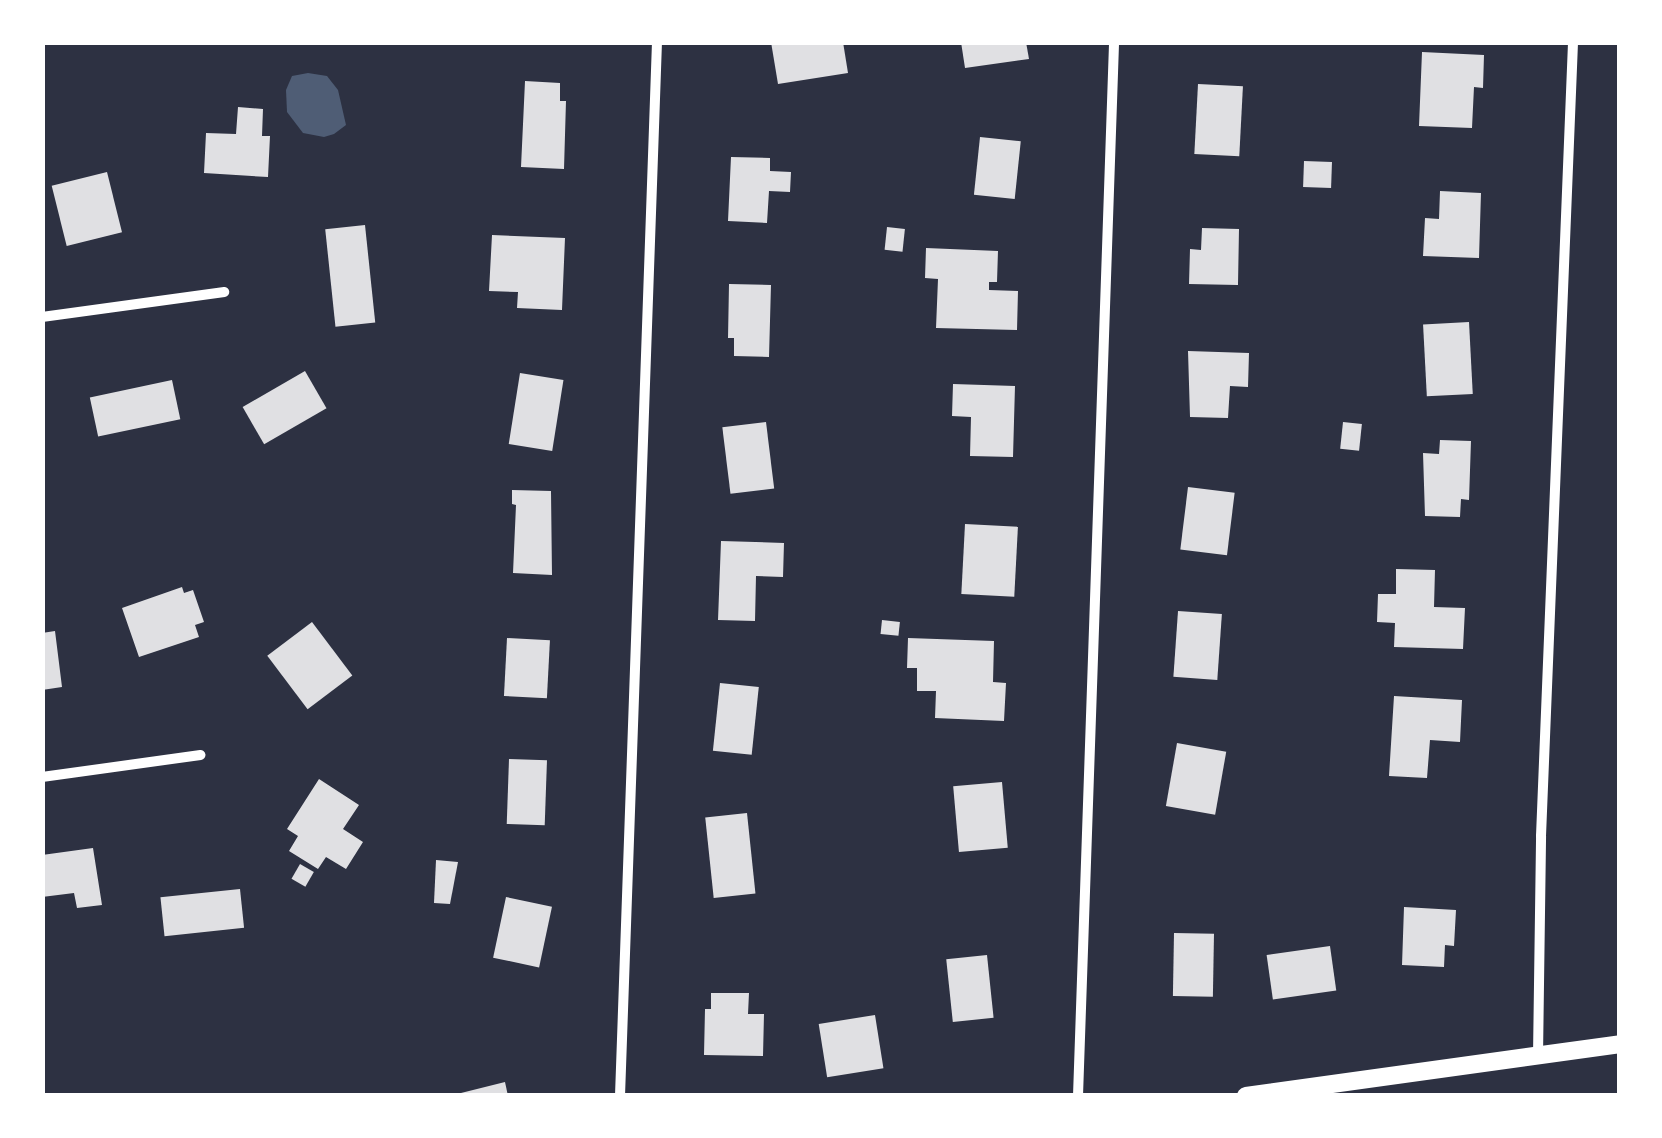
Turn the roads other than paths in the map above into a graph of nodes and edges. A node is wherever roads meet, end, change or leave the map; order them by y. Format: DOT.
graph roads {
  1 [pos="657,42"];
  2 [pos="1114,42"];
  3 [pos="1572,42"];
  4 [pos="224,292"];
  5 [pos="42,317"];
  6 [pos="200,755"];
  7 [pos="42,777"];
  8 [pos="1620,1044"];
  9 [pos="1538,1056"];
  10 [pos="620,1096"];
  11 [pos="1078,1096"];
  12 [pos="1246,1096"];
  1 -- 10 [label="street"];
  2 -- 11 [label="street"];
  3 -- 9 [label="street"];
  4 -- 5 [label="street"];
  6 -- 7 [label="street"];
  8 -- 9 [label="street"];
  9 -- 12 [label="street"];
}
